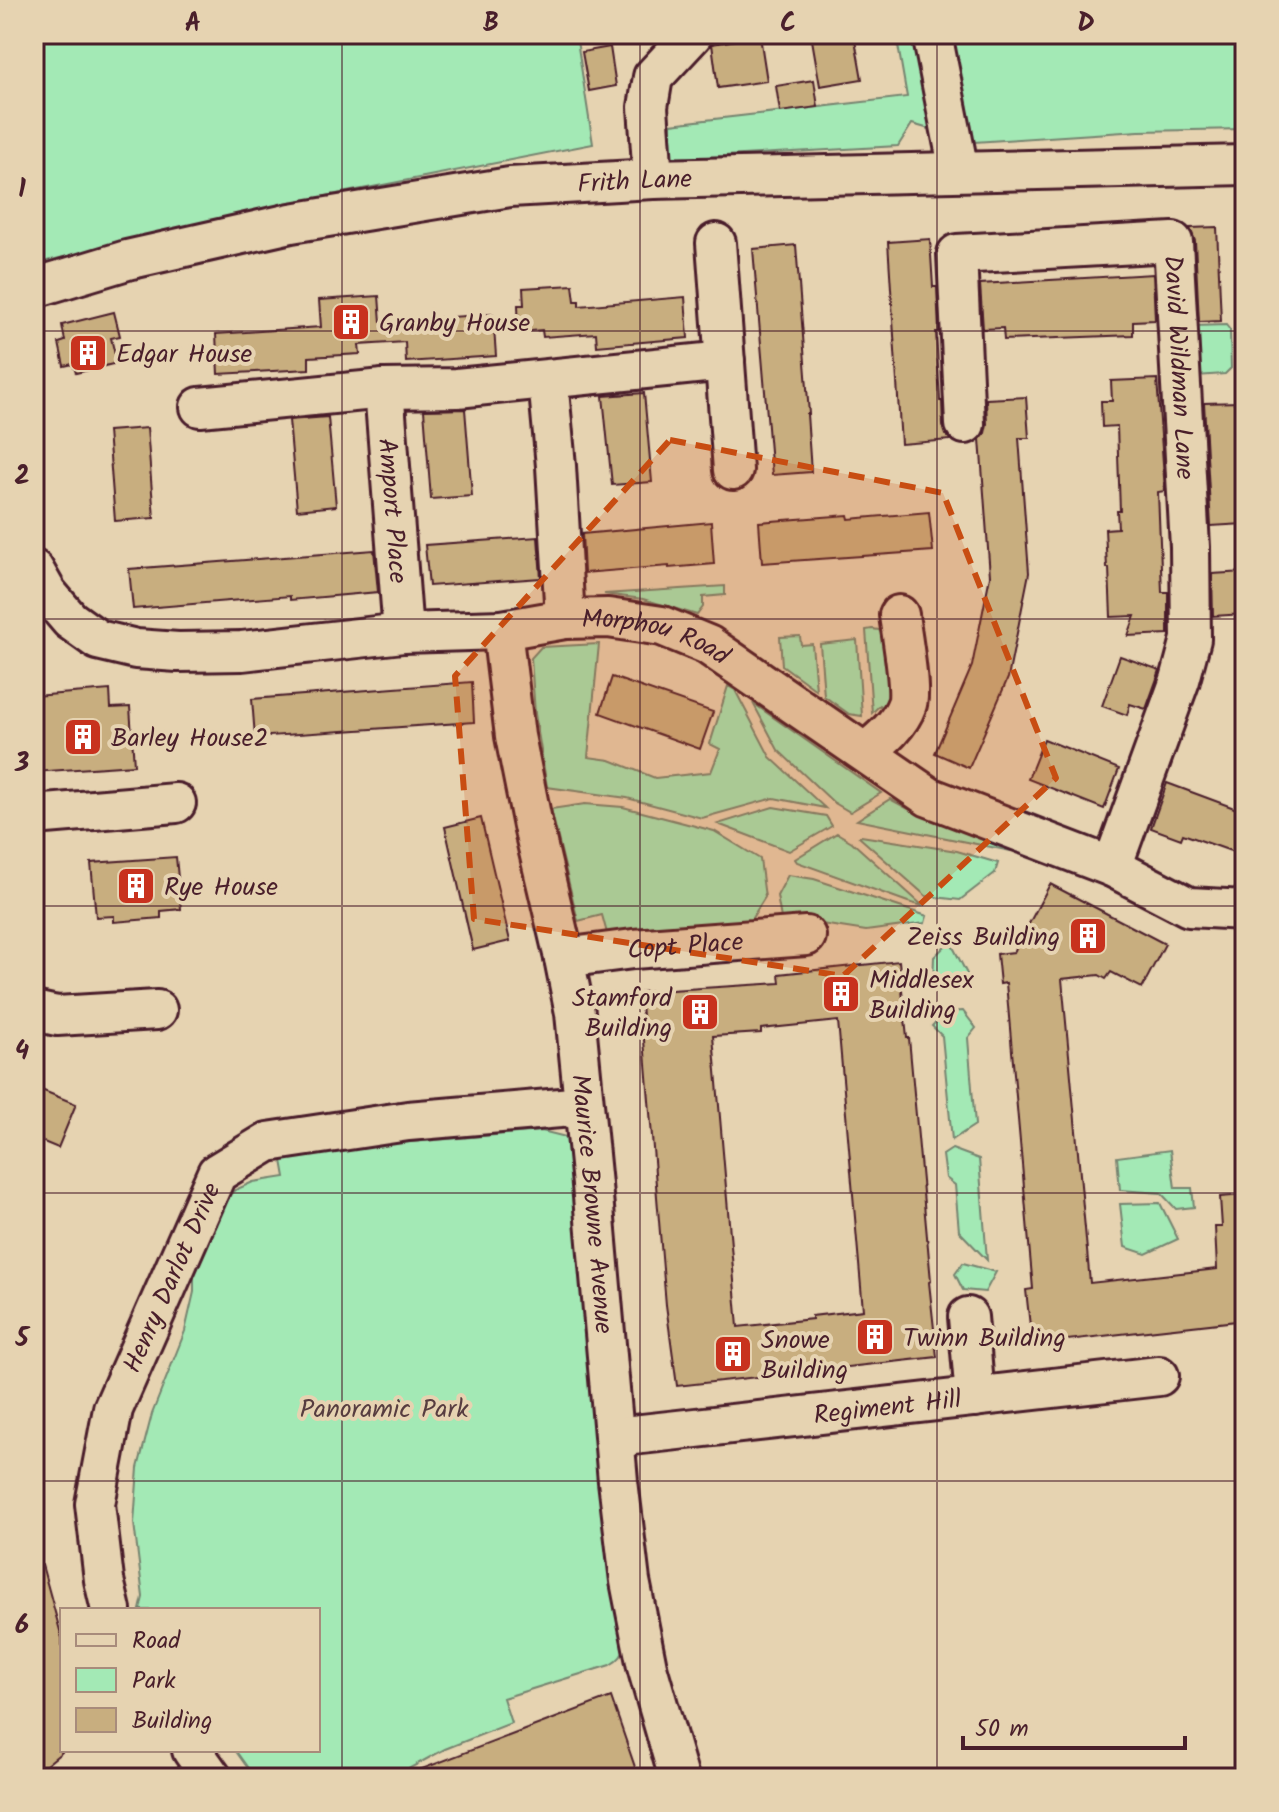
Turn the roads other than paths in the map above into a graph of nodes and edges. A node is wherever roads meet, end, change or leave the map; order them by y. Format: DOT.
graph roads {
  1 [pos="693,34"];
  2 [pos="932,34"];
  3 [pos="1245,165"];
  4 [pos="959,171"];
  5 [pos="653,179"];
  6 [pos="716,243"];
  7 [pos="34,288"];
  8 [pos="725,361"];
  9 [pos="548,380"];
  10 [pos="384,389"];
  11 [pos="200,407"];
  12 [pos="965,424"];
  13 [pos="733,470"];
  14 [pos="34,570"];
  15 [pos="899,615"];
  16 [pos="565,619"];
  17 [pos="502,630"];
  18 [pos="403,633"];
  19 [pos="866,752"];
  20 [pos="176,803"];
  21 [pos="34,815"];
  22 [pos="1112,867"];
  23 [pos="1245,910"];
  24 [pos="806,936"];
  25 [pos="564,958"];
  26 [pos="157,1010"];
  27 [pos="34,1011"];
  28 [pos="584,1106"];
  29 [pos="968,1317"];
  30 [pos="1159,1376"];
  31 [pos="975,1397"];
  32 [pos="615,1437"];
  33 [pos="111,1608"];
  34 [pos="193,1752"];
  35 [pos="212,1778"];
  36 [pos="679,1778"];
  1 -- 5 [label="street"];
  2 -- 4 [label="street"];
  3 -- 4 [label="street, Frith Lane"];
  4 -- 5 [label="street, Frith Lane"];
  5 -- 7 [label="street, Frith Lane"];
  6 -- 8 [label="street"];
  8 -- 9 [label="street"];
  8 -- 13 [label="street"];
  9 -- 10 [label="street"];
  9 -- 16 [label="street"];
  10 -- 11 [label="street"];
  10 -- 18 [label="street, Amport Place"];
  12 -- 22 [label="street, David Wildman Lane"];
  14 -- 18 [label="street, Morphou Road"];
  15 -- 19 [label="street"];
  16 -- 17 [label="street, Morphou Road"];
  16 -- 19 [label="street, Morphou Road"];
  17 -- 18 [label="street, Morphou Road"];
  17 -- 25 [label="street, Maurice Browne Avenue"];
  19 -- 22 [label="street, Morphou Road"];
  20 -- 21 [label="street"];
  22 -- 23 [label="street, Morphou Road"];
  24 -- 25 [label="street, Copt Place"];
  25 -- 28 [label="street, Maurice Browne Avenue"];
  26 -- 27 [label="street"];
  28 -- 32 [label="street, Maurice Browne Avenue"];
  28 -- 33 [label="street, Henry Darlot Drive"];
  29 -- 31 [label="street"];
  30 -- 31 [label="street, Regiment Hill"];
  31 -- 32 [label="street, Regiment Hill"];
  32 -- 36 [label="street, Maurice Browne Avenue"];
  34 -- 35 [label="street"];
}
